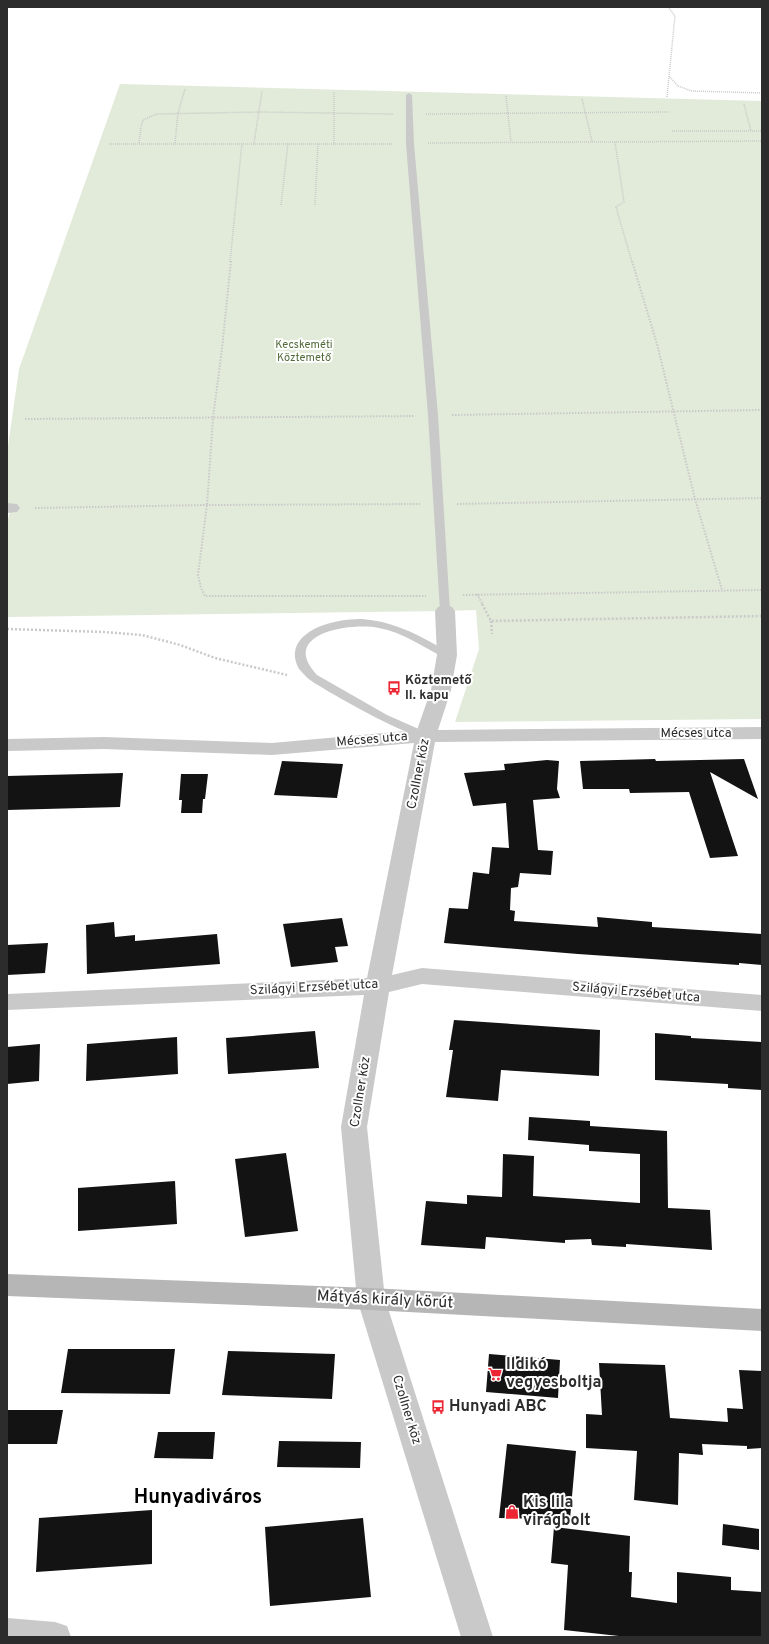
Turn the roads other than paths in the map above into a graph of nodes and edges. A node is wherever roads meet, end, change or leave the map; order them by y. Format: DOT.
graph roads {
  1 [pos="409,95"];
  2 [pos="444,604"];
  3 [pos="447,655"];
  4 [pos="762,733"];
  5 [pos="426,736"];
  6 [pos="7,745"];
  7 [pos="378,986"];
  8 [pos="7,1002"];
  9 [pos="762,1004"];
  10 [pos="7,1285"];
  11 [pos="371,1299"];
  12 [pos="762,1320"];
  13 [pos="477,1637"];
  1 -- 2 [label="lane"];
  2 -- 3 [label="street, Czollner köz"];
  3 -- 5 [label="street, Czollner köz"];
  3 -- 5 [label="lane"];
  4 -- 5 [label="street, Mécses utca"];
  5 -- 6 [label="street, Mécses utca"];
  5 -- 7 [label="street, Czollner köz"];
  7 -- 8 [label="street, Szilágyi Erzsébet utca"];
  7 -- 9 [label="street, Szilágyi Erzsébet utca"];
  7 -- 11 [label="street, Czollner köz"];
  10 -- 11 [label="street, Mátyás király körút"];
  11 -- 12 [label="street, Mátyás király körút"];
  11 -- 13 [label="street, Czollner köz"];
}
